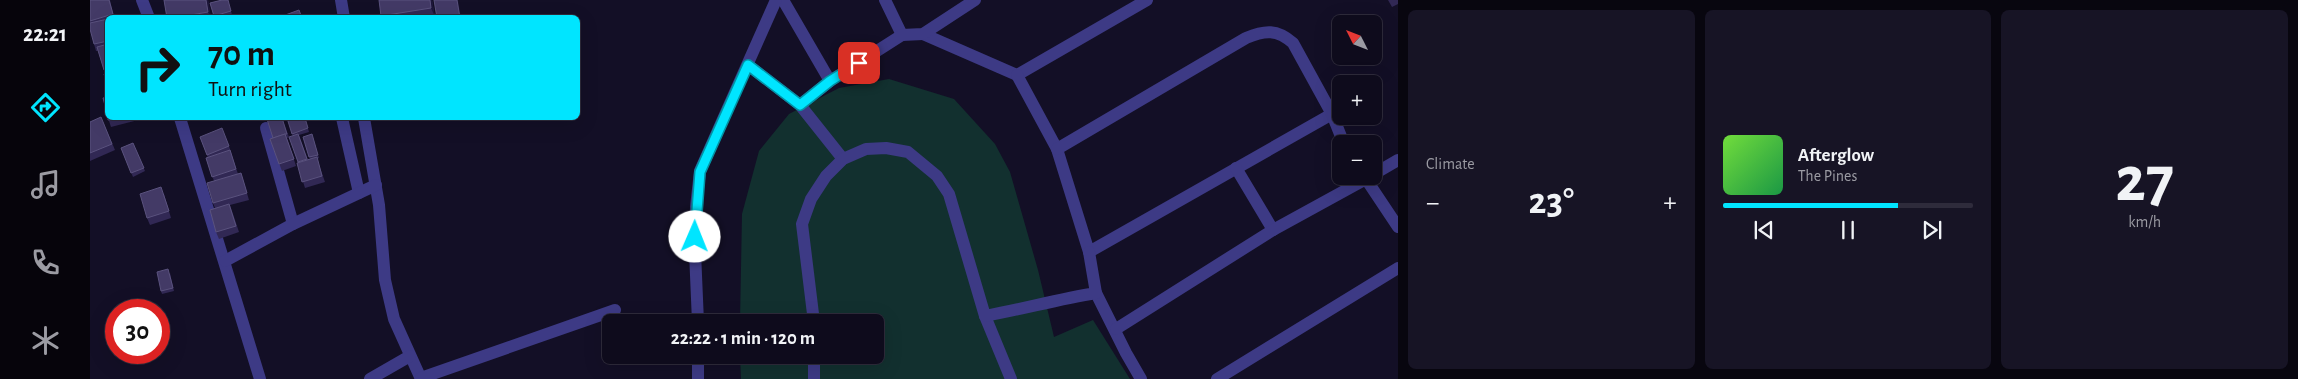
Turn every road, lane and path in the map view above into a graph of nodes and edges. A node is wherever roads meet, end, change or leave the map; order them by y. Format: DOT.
graph roads {
  1 [pos="142,0"];
  2 [pos="340,0"];
  3 [pos="776,0"];
  4 [pos="783,0"];
  5 [pos="885,0"];
  6 [pos="974,0"];
  7 [pos="1147,0"];
  8 [pos="148,15"];
  9 [pos="343,15"];
  10 [pos="923,34"];
  11 [pos="902,36"];
  12 [pos="748,65"];
  13 [pos="1017,75"];
  14 [pos="830,81"];
  15 [pos="800,105"];
  16 [pos="1332,114"];
  17 [pos="181,120"];
  18 [pos="342,120"];
  19 [pos="364,120"];
  20 [pos="266,128"];
  21 [pos="1057,149"];
  22 [pos="843,159"];
  23 [pos="1398,160"];
  24 [pos="1236,168"];
  25 [pos="1382,169"];
  26 [pos="376,184"];
  27 [pos="1352,185"];
  28 [pos="1373,185"];
  29 [pos="359,193"];
  30 [pos="293,224"];
  31 [pos="1398,227"];
  32 [pos="1273,230"];
  33 [pos="1089,252"];
  34 [pos="225,261"];
  35 [pos="1398,268"];
  36 [pos="1096,293"];
  37 [pos="615,310"];
  38 [pos="698,314"];
  39 [pos="813,314"];
  40 [pos="985,316"];
  41 [pos="1116,330"];
  42 [pos="410,356"];
  43 [pos="698,364"];
  44 [pos="814,364"];
  45 [pos="421,378"];
  46 [pos="260,379"];
  47 [pos="370,379"];
  48 [pos="698,379"];
  49 [pos="814,379"];
  50 [pos="1011,379"];
  51 [pos="1141,379"];
  52 [pos="1217,379"];
  1 -- 8 [label="street"];
  2 -- 9 [label="street"];
  3 -- 12 [label="street"];
  4 -- 14 [label="street"];
  5 -- 11 [label="street"];
  6 -- 10 [label="street"];
  7 -- 13 [label="street"];
  10 -- 11 [label="street"];
  10 -- 13 [label="street"];
  11 -- 14 [label="street"];
  12 -- 15 [label="street"];
  12 -- 38 [label="street"];
  13 -- 21 [label="street"];
  14 -- 15 [label="street"];
  15 -- 22 [label="street"];
  16 -- 21 [label="street"];
  16 -- 24 [label="street"];
  17 -- 34 [label="street"];
  18 -- 29 [label="street"];
  19 -- 26 [label="street"];
  20 -- 30 [label="street"];
  21 -- 33 [label="street"];
  22 -- 39 [label="street"];
  22 -- 40 [label="street"];
  23 -- 25 [label="street"];
  24 -- 32 [label="street"];
  24 -- 33 [label="street"];
  26 -- 29 [label="street"];
  26 -- 42 [label="street"];
  27 -- 32 [label="street"];
  28 -- 31 [label="street"];
  29 -- 30 [label="street"];
  30 -- 34 [label="street"];
  32 -- 41 [label="street"];
  33 -- 36 [label="street"];
  34 -- 46 [label="street"];
  35 -- 52 [label="street"];
  36 -- 40 [label="street"];
  36 -- 41 [label="street"];
  37 -- 45 [label="street"];
  40 -- 50 [label="street"];
  41 -- 51 [label="street"];
  42 -- 45 [label="street"];
  42 -- 47 [label="street"];
  43 -- 48 [label="street"];
  44 -- 49 [label="street"];
}
